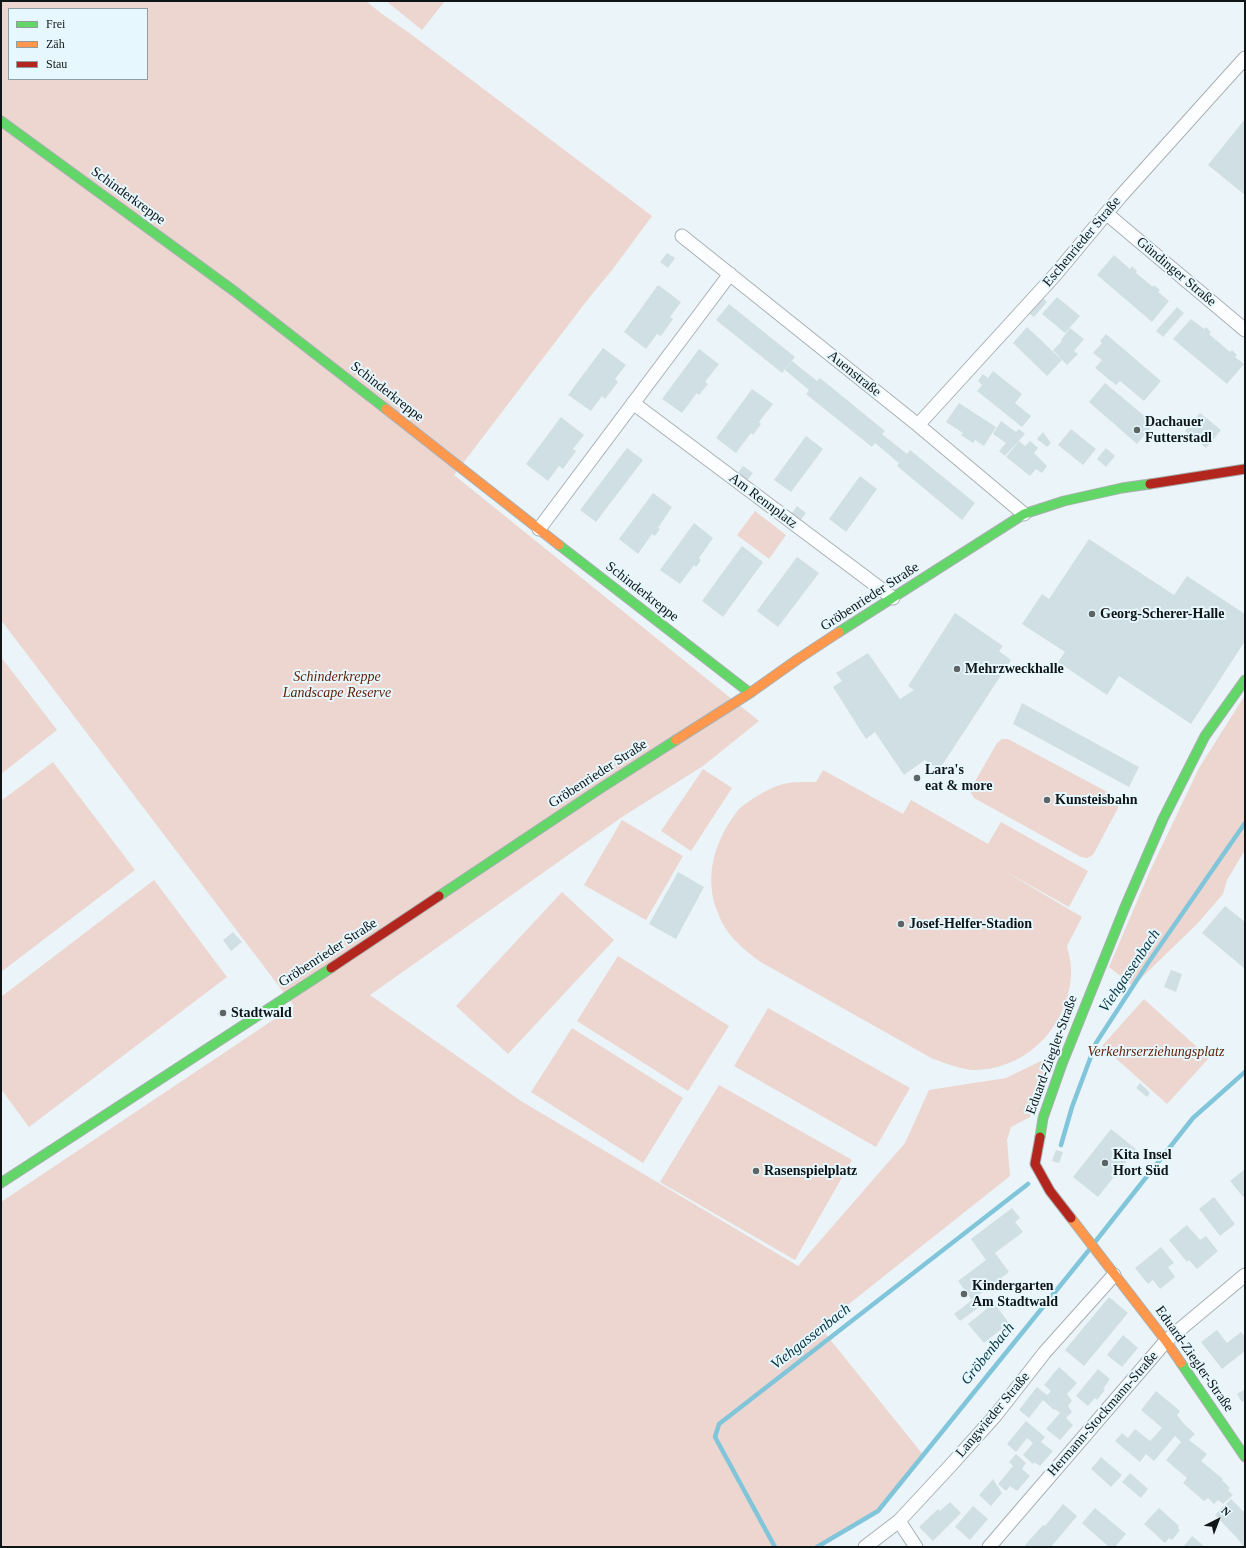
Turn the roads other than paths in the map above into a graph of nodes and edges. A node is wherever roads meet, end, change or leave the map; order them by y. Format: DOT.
graph roads {
  1 [pos="1245,58"];
  2 [pos="1,121"];
  3 [pos="1107,214"];
  4 [pos="682,236"];
  5 [pos="730,274"];
  6 [pos="1245,330"];
  7 [pos="633,404"];
  8 [pos="918,425"];
  9 [pos="1245,470"];
  10 [pos="1024,514"];
  11 [pos="539,529"];
  12 [pos="893,598"];
  13 [pos="1245,680"];
  14 [pos="750,693"];
  15 [pos="1,1183"];
  16 [pos="1114,1275"];
  17 [pos="1245,1275"];
  18 [pos="1166,1341"];
  19 [pos="1245,1457"];
  20 [pos="899,1521"];
  21 [pos="865,1547"];
  22 [pos="916,1547"];
  23 [pos="990,1547"];
  1 -- 3 [label="street, Eschenrieder Straße"];
  2 -- 11 [label="street, Schinderkreppe"];
  3 -- 6 [label="street, Gündinger Straße"];
  3 -- 8 [label="street, Eschenrieder Straße"];
  4 -- 5 [label="street, Auenstraße"];
  5 -- 7 [label="street"];
  5 -- 8 [label="street, Auenstraße"];
  7 -- 11 [label="street"];
  7 -- 12 [label="street, Am Rennplatz"];
  8 -- 10 [label="street, Auenstraße"];
  9 -- 10 [label="street, Gröbenrieder Straße"];
  10 -- 12 [label="street, Gröbenrieder Straße"];
  11 -- 14 [label="street, Schinderkreppe"];
  12 -- 14 [label="street, Gröbenrieder Straße"];
  13 -- 16 [label="street, Eduard-Ziegler-Straße"];
  14 -- 15 [label="street, Gröbenrieder Straße"];
  16 -- 18 [label="street, Eduard-Ziegler-Straße"];
  16 -- 20 [label="street, Langwieder Straße"];
  17 -- 18 [label="street, Hermann-Stockmann-Straße"];
  18 -- 19 [label="street, Eduard-Ziegler-Straße"];
  18 -- 23 [label="street, Hermann-Stockmann-Straße"];
  20 -- 21 [label="street, Langwieder Straße"];
  20 -- 22 [label="street"];
}
